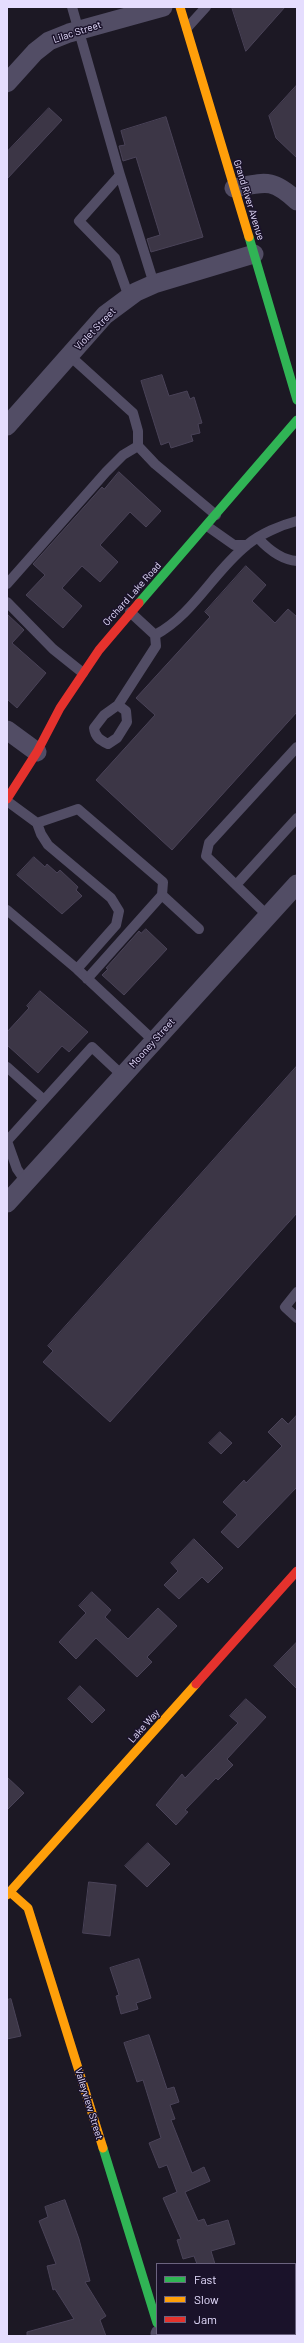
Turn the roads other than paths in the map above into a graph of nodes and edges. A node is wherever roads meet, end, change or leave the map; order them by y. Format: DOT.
graph roads {
  1 [pos="72,7"];
  2 [pos="163,7"];
  3 [pos="180,7"];
  4 [pos="206,7"];
  5 [pos="186,28"];
  6 [pos="79,30"];
  7 [pos="7,83"];
  8 [pos="120,174"];
  9 [pos="234,188"];
  10 [pos="297,201"];
  11 [pos="254,254"];
  12 [pos="154,284"];
  13 [pos="129,297"];
  14 [pos="70,356"];
  15 [pos="297,400"];
  16 [pos="297,420"];
  17 [pos="7,426"];
  18 [pos="138,446"];
  19 [pos="216,515"];
  20 [pos="297,521"];
  21 [pos="207,526"];
  22 [pos="258,538"];
  23 [pos="246,545"];
  24 [pos="297,561"];
  25 [pos="7,584"];
  26 [pos="7,602"];
  27 [pos="130,612"];
  28 [pos="155,635"];
  29 [pos="83,673"];
  30 [pos="118,705"];
  31 [pos="7,730"];
  32 [pos="297,747"];
  33 [pos="37,752"];
  34 [pos="7,800"];
  35 [pos="297,818"];
  36 [pos="37,823"];
  37 [pos="297,884"];
  38 [pos="236,885"];
  39 [pos="162,895"];
  40 [pos="7,910"];
  41 [pos="268,916"];
  42 [pos="199,929"];
  43 [pos="76,969"];
  44 [pos="87,979"];
  45 [pos="154,1041"];
  46 [pos="7,1067"];
  47 [pos="123,1076"];
  48 [pos="44,1100"];
  49 [pos="7,1141"];
  50 [pos="26,1182"];
  51 [pos="7,1203"];
  52 [pos="297,1292"];
  53 [pos="297,1318"];
  54 [pos="297,1571"];
  55 [pos="9,1893"];
  56 [pos="156,2320"];
  1 -- 6 [label="lane"];
  2 -- 6 [label="street, Lilac Street"];
  3 -- 5 [label="main road, Grand River Avenue"];
  4 -- 5 [label="lane"];
  5 -- 9 [label="main road, Grand River Avenue"];
  6 -- 7 [label="street, Lilac Street"];
  6 -- 8 [label="lane"];
  8 -- 12 [label="lane"];
  8 -- 13 [label="lane"];
  9 -- 10 [label="street"];
  9 -- 11 [label="main road, Grand River Avenue"];
  11 -- 12 [label="street, Violet Street"];
  11 -- 15 [label="main road, Grand River Avenue"];
  12 -- 13 [label="street, Violet Street"];
  13 -- 14 [label="street, Violet Street"];
  14 -- 17 [label="street, Violet Street"];
  14 -- 18 [label="lane"];
  16 -- 19 [label="main road, Orchard Lake Road"];
  18 -- 19 [label="lane"];
  18 -- 25 [label="lane"];
  19 -- 21 [label="main road, Orchard Lake Road"];
  20 -- 22 [label="lane"];
  21 -- 23 [label="lane"];
  21 -- 27 [label="main road, Orchard Lake Road"];
  22 -- 23 [label="lane"];
  22 -- 24 [label="lane"];
  23 -- 28 [label="lane"];
  26 -- 29 [label="lane"];
  27 -- 28 [label="lane"];
  27 -- 29 [label="main road, Orchard Lake Road"];
  28 -- 30 [label="lane"];
  29 -- 33 [label="main road, Orchard Lake Road"];
  31 -- 33 [label="street"];
  32 -- 38 [label="lane"];
  33 -- 34 [label="main road, Orchard Lake Road"];
  34 -- 36 [label="lane"];
  35 -- 38 [label="lane"];
  36 -- 39 [label="lane"];
  36 -- 43 [label="lane"];
  37 -- 41 [label="street, Mooney Street"];
  38 -- 41 [label="lane"];
  39 -- 42 [label="lane"];
  39 -- 44 [label="lane"];
  40 -- 43 [label="lane"];
  41 -- 45 [label="street, Mooney Street"];
  43 -- 44 [label="lane"];
  44 -- 45 [label="lane"];
  45 -- 47 [label="street, Mooney Street"];
  46 -- 48 [label="lane"];
  47 -- 48 [label="lane"];
  47 -- 50 [label="street, Mooney Street"];
  48 -- 49 [label="lane"];
  49 -- 50 [label="lane"];
  50 -- 51 [label="street, Mooney Street"];
  52 -- 53 [label="lane"];
  54 -- 55 [label="main road, Lake Way"];
  55 -- 56 [label="main road, Valleyview Street"];
}
